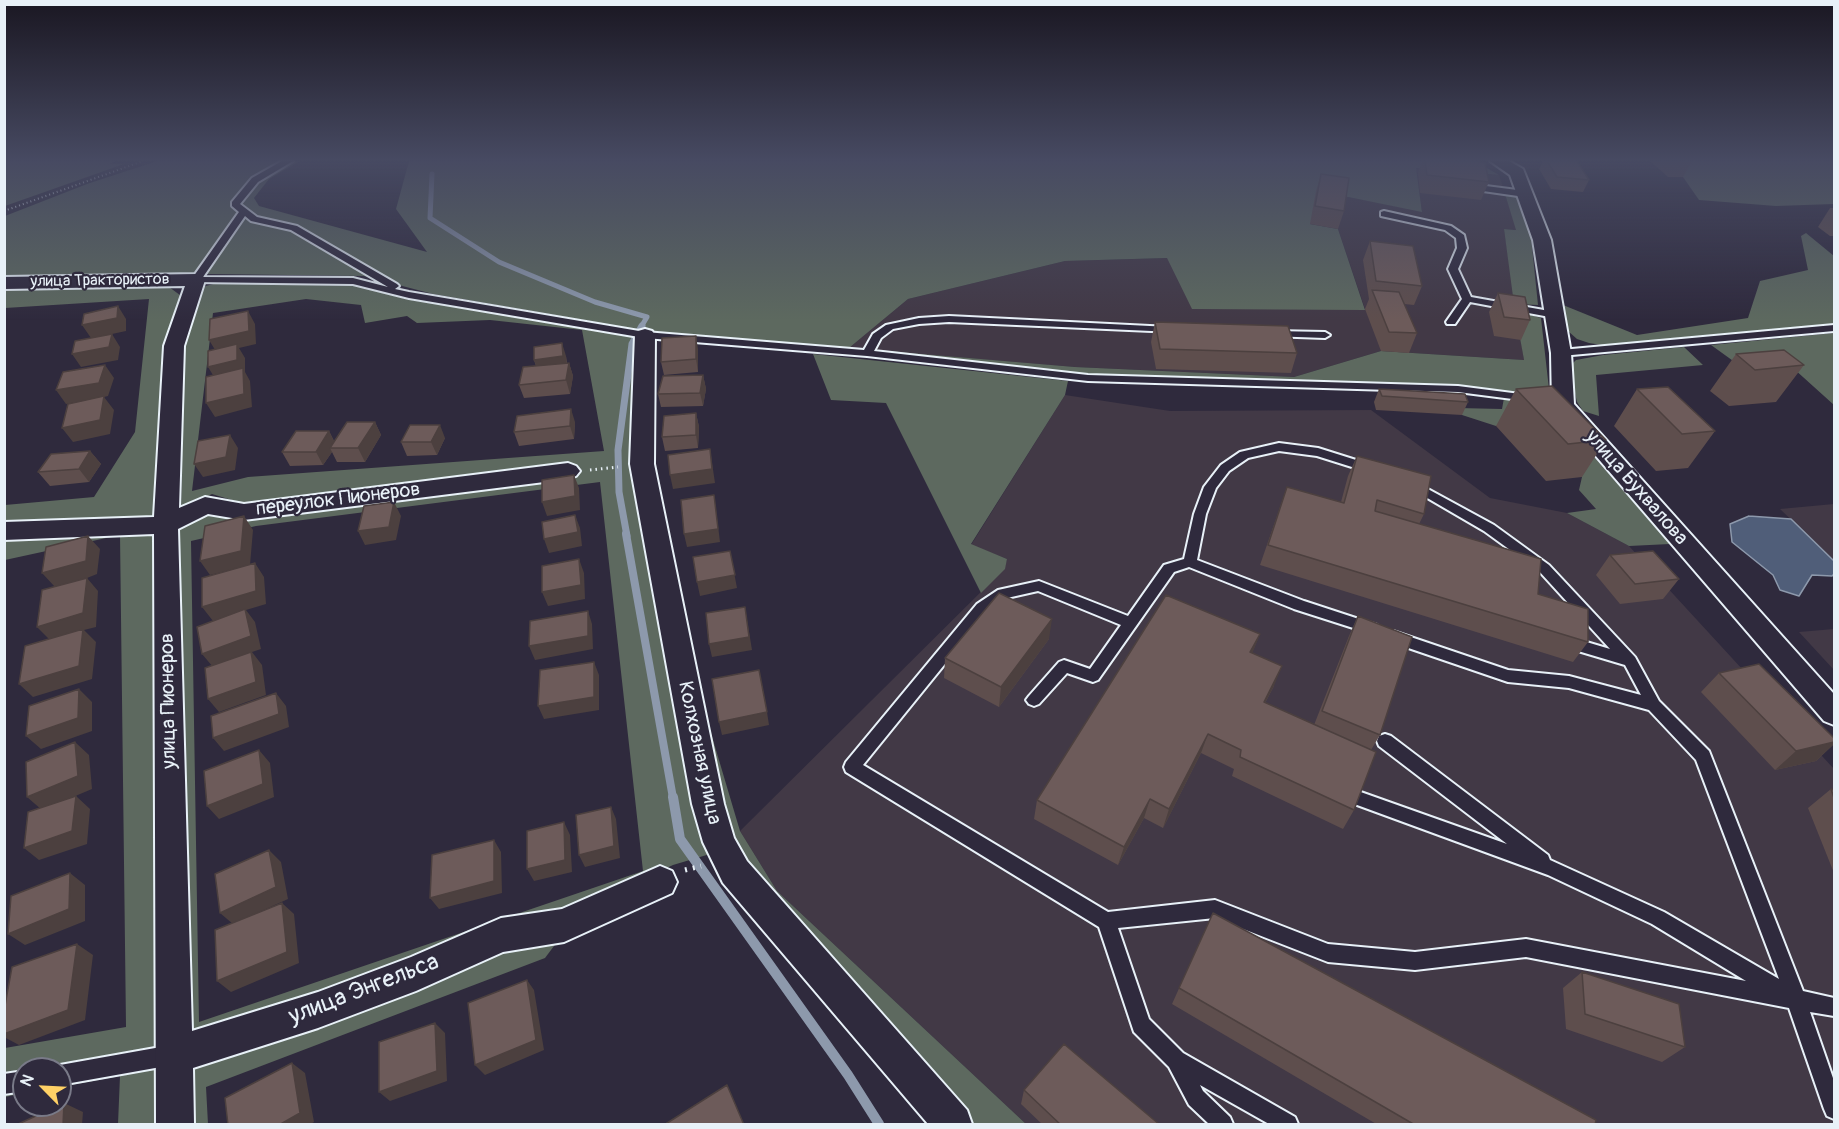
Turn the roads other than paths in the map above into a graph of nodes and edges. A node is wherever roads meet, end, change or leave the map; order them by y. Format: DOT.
graph roads {
  1 [pos="242,214"];
  2 [pos="247,214"];
  3 [pos="1384,214"];
  4 [pos="1532,214"];
  5 [pos="196,280"];
  6 [pos="4,283"];
  7 [pos="409,295"];
  8 [pos="1467,299"];
  9 [pos="1555,315"];
  10 [pos="1451,322"];
  11 [pos="1834,328"];
  12 [pos="1186,331"];
  13 [pos="1267,333"];
  14 [pos="645,335"];
  15 [pos="1325,335"];
  16 [pos="867,353"];
  17 [pos="1561,353"];
  18 [pos="1536,399"];
  19 [pos="568,471"];
  20 [pos="1380,472"];
  21 [pos="1401,481"];
  22 [pos="166,525"];
  23 [pos="4,531"];
  24 [pos="1190,562"];
  25 [pos="1131,623"];
  26 [pos="1574,644"];
  27 [pos="1630,661"];
  28 [pos="1034,700"];
  29 [pos="1654,705"];
  30 [pos="1834,713"];
  31 [pos="1385,741"];
  32 [pos="1355,797"];
  33 [pos="1553,869"];
  34 [pos="673,876"];
  35 [pos="1106,921"];
  36 [pos="1796,999"];
  37 [pos="1834,1007"];
  38 [pos="174,1055"];
  39 [pos="1176,1060"];
  40 [pos="72,1073"];
  41 [pos="1834,1109"];
  42 [pos="175,1125"];
  43 [pos="953,1125"];
  44 [pos="1223,1125"];
  45 [pos="1288,1125"];
  1 -- 5 [label="lane"];
  2 -- 7 [label="lane"];
  3 -- 8 [label="lane"];
  4 -- 9 [label="street, улица Бухвалова"];
  5 -- 6 [label="street, улица Трактористов"];
  5 -- 7 [label="lane"];
  5 -- 22 [label="street, улица Пионеров"];
  7 -- 14 [label="lane"];
  8 -- 9 [label="lane"];
  8 -- 10 [label="lane"];
  9 -- 17 [label="street, улица Бухвалова"];
  11 -- 17 [label="lane"];
  12 -- 16 [label="lane"];
  13 -- 15 [label="lane"];
  14 -- 16 [label="lane"];
  14 -- 43 [label="street, Колхозная улица"];
  16 -- 18 [label="lane"];
  17 -- 30 [label="street, улица Бухвалова"];
  19 -- 22 [label="street, переулок Пионеров"];
  20 -- 24 [label="lane"];
  21 -- 27 [label="lane"];
  22 -- 23 [label="street, переулок Пионеров"];
  22 -- 38 [label="street, улица Пионеров"];
  24 -- 25 [label="lane"];
  24 -- 29 [label="lane"];
  25 -- 28 [label="lane"];
  25 -- 35 [label="lane"];
  26 -- 27 [label="lane"];
  27 -- 29 [label="lane"];
  29 -- 36 [label="lane"];
  31 -- 33 [label="lane"];
  32 -- 33 [label="lane"];
  33 -- 36 [label="lane"];
  34 -- 38 [label="street, улица Энгельса"];
  35 -- 36 [label="lane"];
  35 -- 39 [label="lane"];
  36 -- 37 [label="lane"];
  36 -- 41 [label="lane"];
  38 -- 40 [label="lane, улица Энгельса"];
  38 -- 42 [label="street, улица Пионеров"];
  39 -- 44 [label="lane"];
  39 -- 45 [label="lane"];
}
